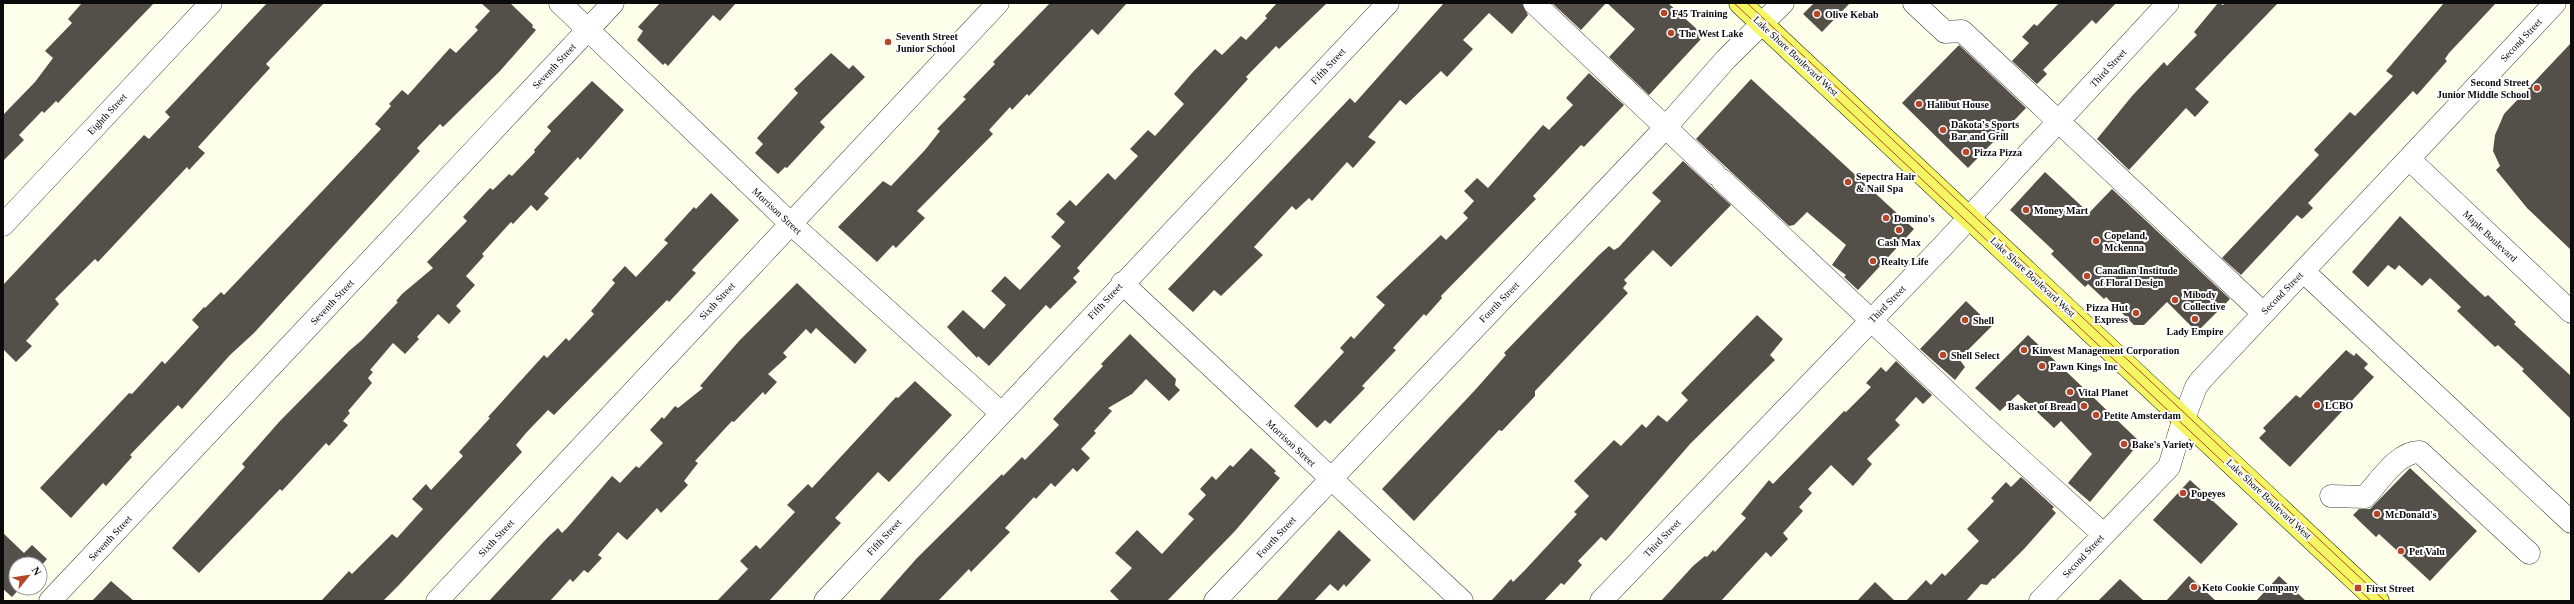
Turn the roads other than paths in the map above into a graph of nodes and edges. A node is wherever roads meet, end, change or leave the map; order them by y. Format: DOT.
graph roads {
  1 [pos="211,3"];
  2 [pos="560,3"];
  3 [pos="614,3"];
  4 [pos="998,3"];
  5 [pos="1388,3"];
  6 [pos="1534,3"];
  7 [pos="1740,3"];
  8 [pos="1783,3"];
  9 [pos="1914,3"];
  10 [pos="2168,3"];
  11 [pos="2555,3"];
  12 [pos="1763,24"];
  13 [pos="589,30"];
  14 [pos="2059,120"];
  15 [pos="1666,127"];
  16 [pos="2409,159"];
  17 [pos="1969,218"];
  18 [pos="790,223"];
  19 [pos="3,225"];
  20 [pos="2303,271"];
  21 [pos="1122,283"];
  22 [pos="2571,312"];
  23 [pos="2263,314"];
  24 [pos="1872,320"];
  25 [pos="1000,412"];
  26 [pos="2184,419"];
  27 [pos="1330,479"];
  28 [pos="2331,496"];
  29 [pos="2571,522"];
  30 [pos="2103,534"];
  31 [pos="2529,553"];
  32 [pos="50,601"];
  33 [pos="437,601"];
  34 [pos="825,601"];
  35 [pos="1215,601"];
  36 [pos="1462,601"];
  37 [pos="1601,601"];
  38 [pos="2040,601"];
  39 [pos="2378,601"];
  1 -- 19 [label="street, Eighth Street"];
  2 -- 13 [label="street, Morrison Street"];
  3 -- 13 [label="street, Seventh Street"];
  4 -- 18 [label="street, Sixth Street"];
  5 -- 21 [label="street, Fifth Street"];
  6 -- 15 [label="street"];
  7 -- 12 [label="main road, Lake Shore Boulevard West"];
  8 -- 12 [label="street, Fourth Street"];
  9 -- 14 [label="street"];
  10 -- 14 [label="street, Third Street"];
  11 -- 16 [label="street, Second Street"];
  12 -- 15 [label="street, Fourth Street"];
  12 -- 17 [label="main road, Lake Shore Boulevard West"];
  13 -- 18 [label="street, Morrison Street"];
  13 -- 32 [label="street, Seventh Street"];
  14 -- 17 [label="street, Third Street"];
  14 -- 23 [label="street"];
  15 -- 24 [label="street"];
  15 -- 27 [label="street, Fourth Street"];
  16 -- 20 [label="street, Second Street"];
  16 -- 22 [label="street, Maple Boulevard"];
  17 -- 24 [label="street, Third Street"];
  17 -- 26 [label="main road, Lake Shore Boulevard West"];
  18 -- 25 [label="street, Morrison Street"];
  18 -- 33 [label="street, Sixth Street"];
  20 -- 23 [label="street, Second Street"];
  20 -- 29 [label="street"];
  21 -- 25 [label="street, Fifth Street"];
  21 -- 27 [label="street, Morrison Street"];
  23 -- 26 [label="street, Second Street"];
  24 -- 30 [label="street"];
  24 -- 37 [label="street, Third Street"];
  25 -- 34 [label="street, Fifth Street"];
  26 -- 30 [label="street, Second Street"];
  26 -- 39 [label="main road, Lake Shore Boulevard West"];
  27 -- 35 [label="street, Fourth Street"];
  27 -- 36 [label="street, Morrison Street"];
  28 -- 31 [label="street"];
  30 -- 38 [label="street, Second Street"];
}
